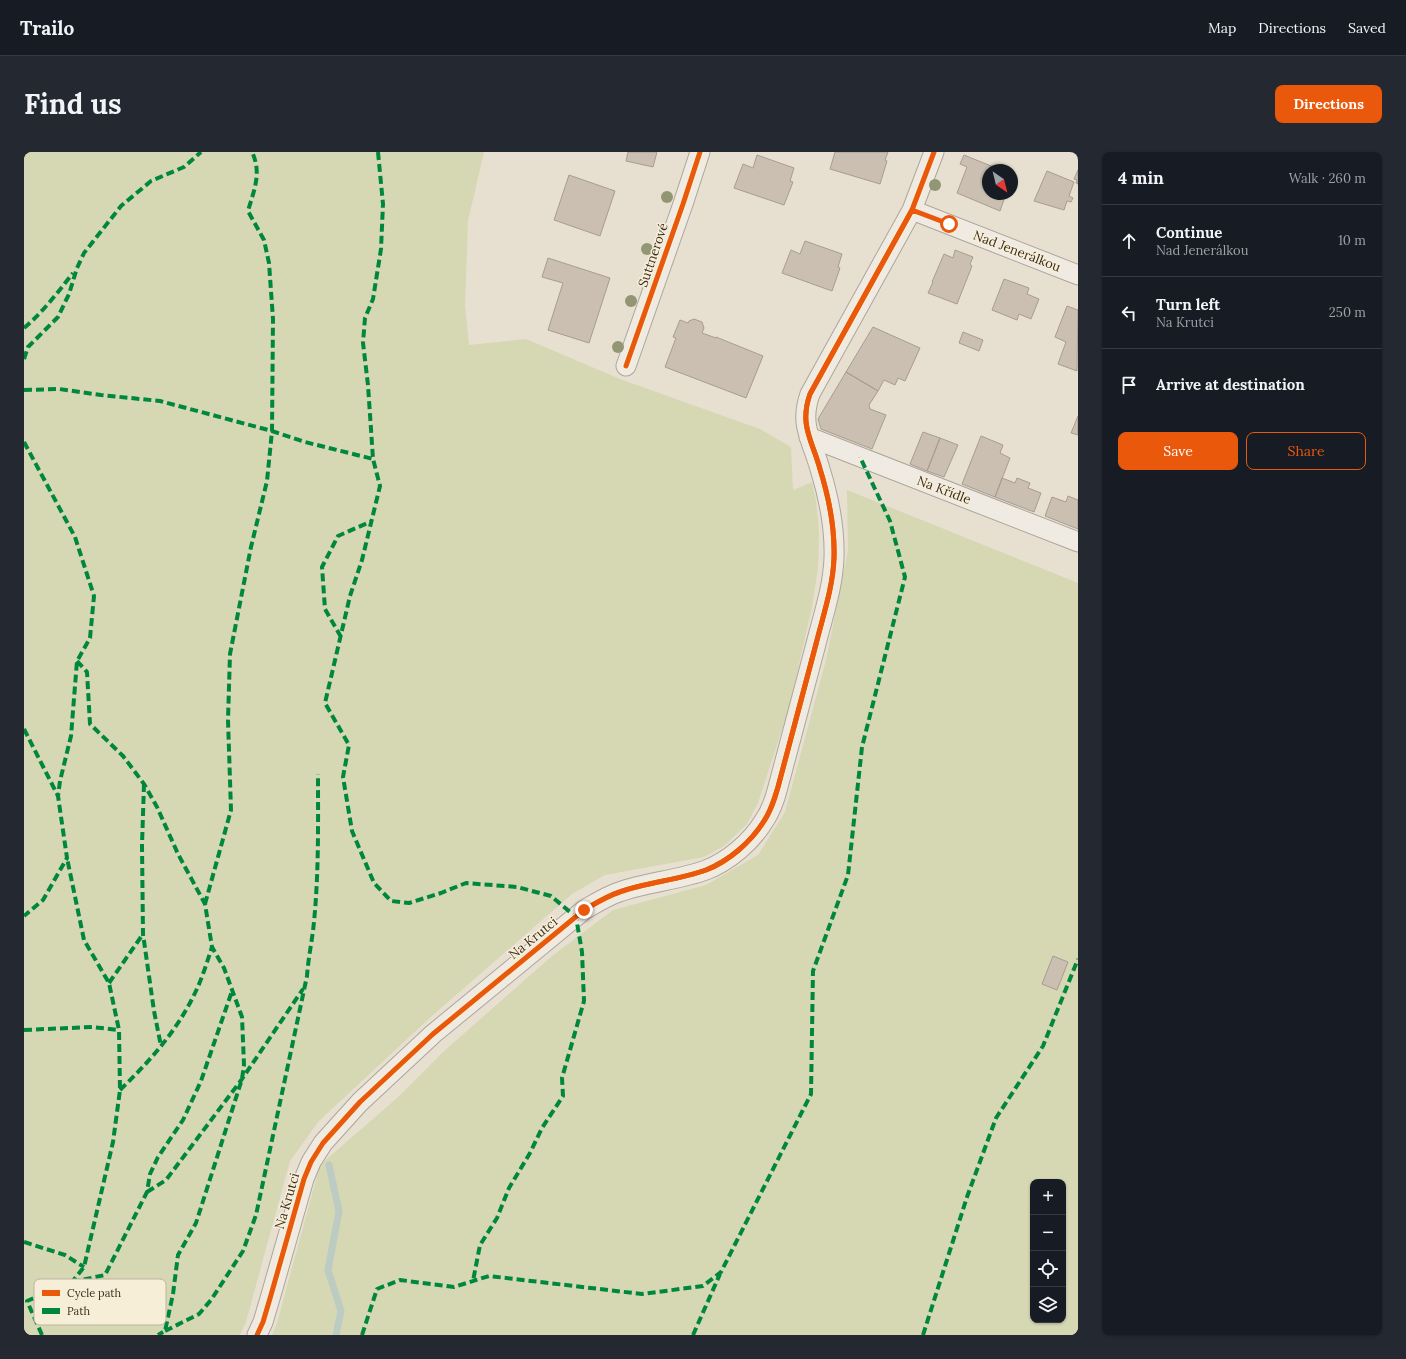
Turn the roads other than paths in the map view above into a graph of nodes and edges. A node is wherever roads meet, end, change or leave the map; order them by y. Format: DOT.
graph roads {
  1 [pos="700,152"];
  2 [pos="934,152"];
  3 [pos="912,210"];
  4 [pos="1078,275"];
  5 [pos="626,366"];
  6 [pos="809,437"];
  7 [pos="1078,542"];
  8 [pos="257,1335"];
  1 -- 5 [label="street, Suttnerové"];
  2 -- 3 [label="street, Na Krutci"];
  3 -- 4 [label="street, Nad Jenerálkou"];
  3 -- 6 [label="street, Na Krutci"];
  6 -- 7 [label="street, Na Křídle"];
  6 -- 8 [label="street, Na Krutci"];
}
